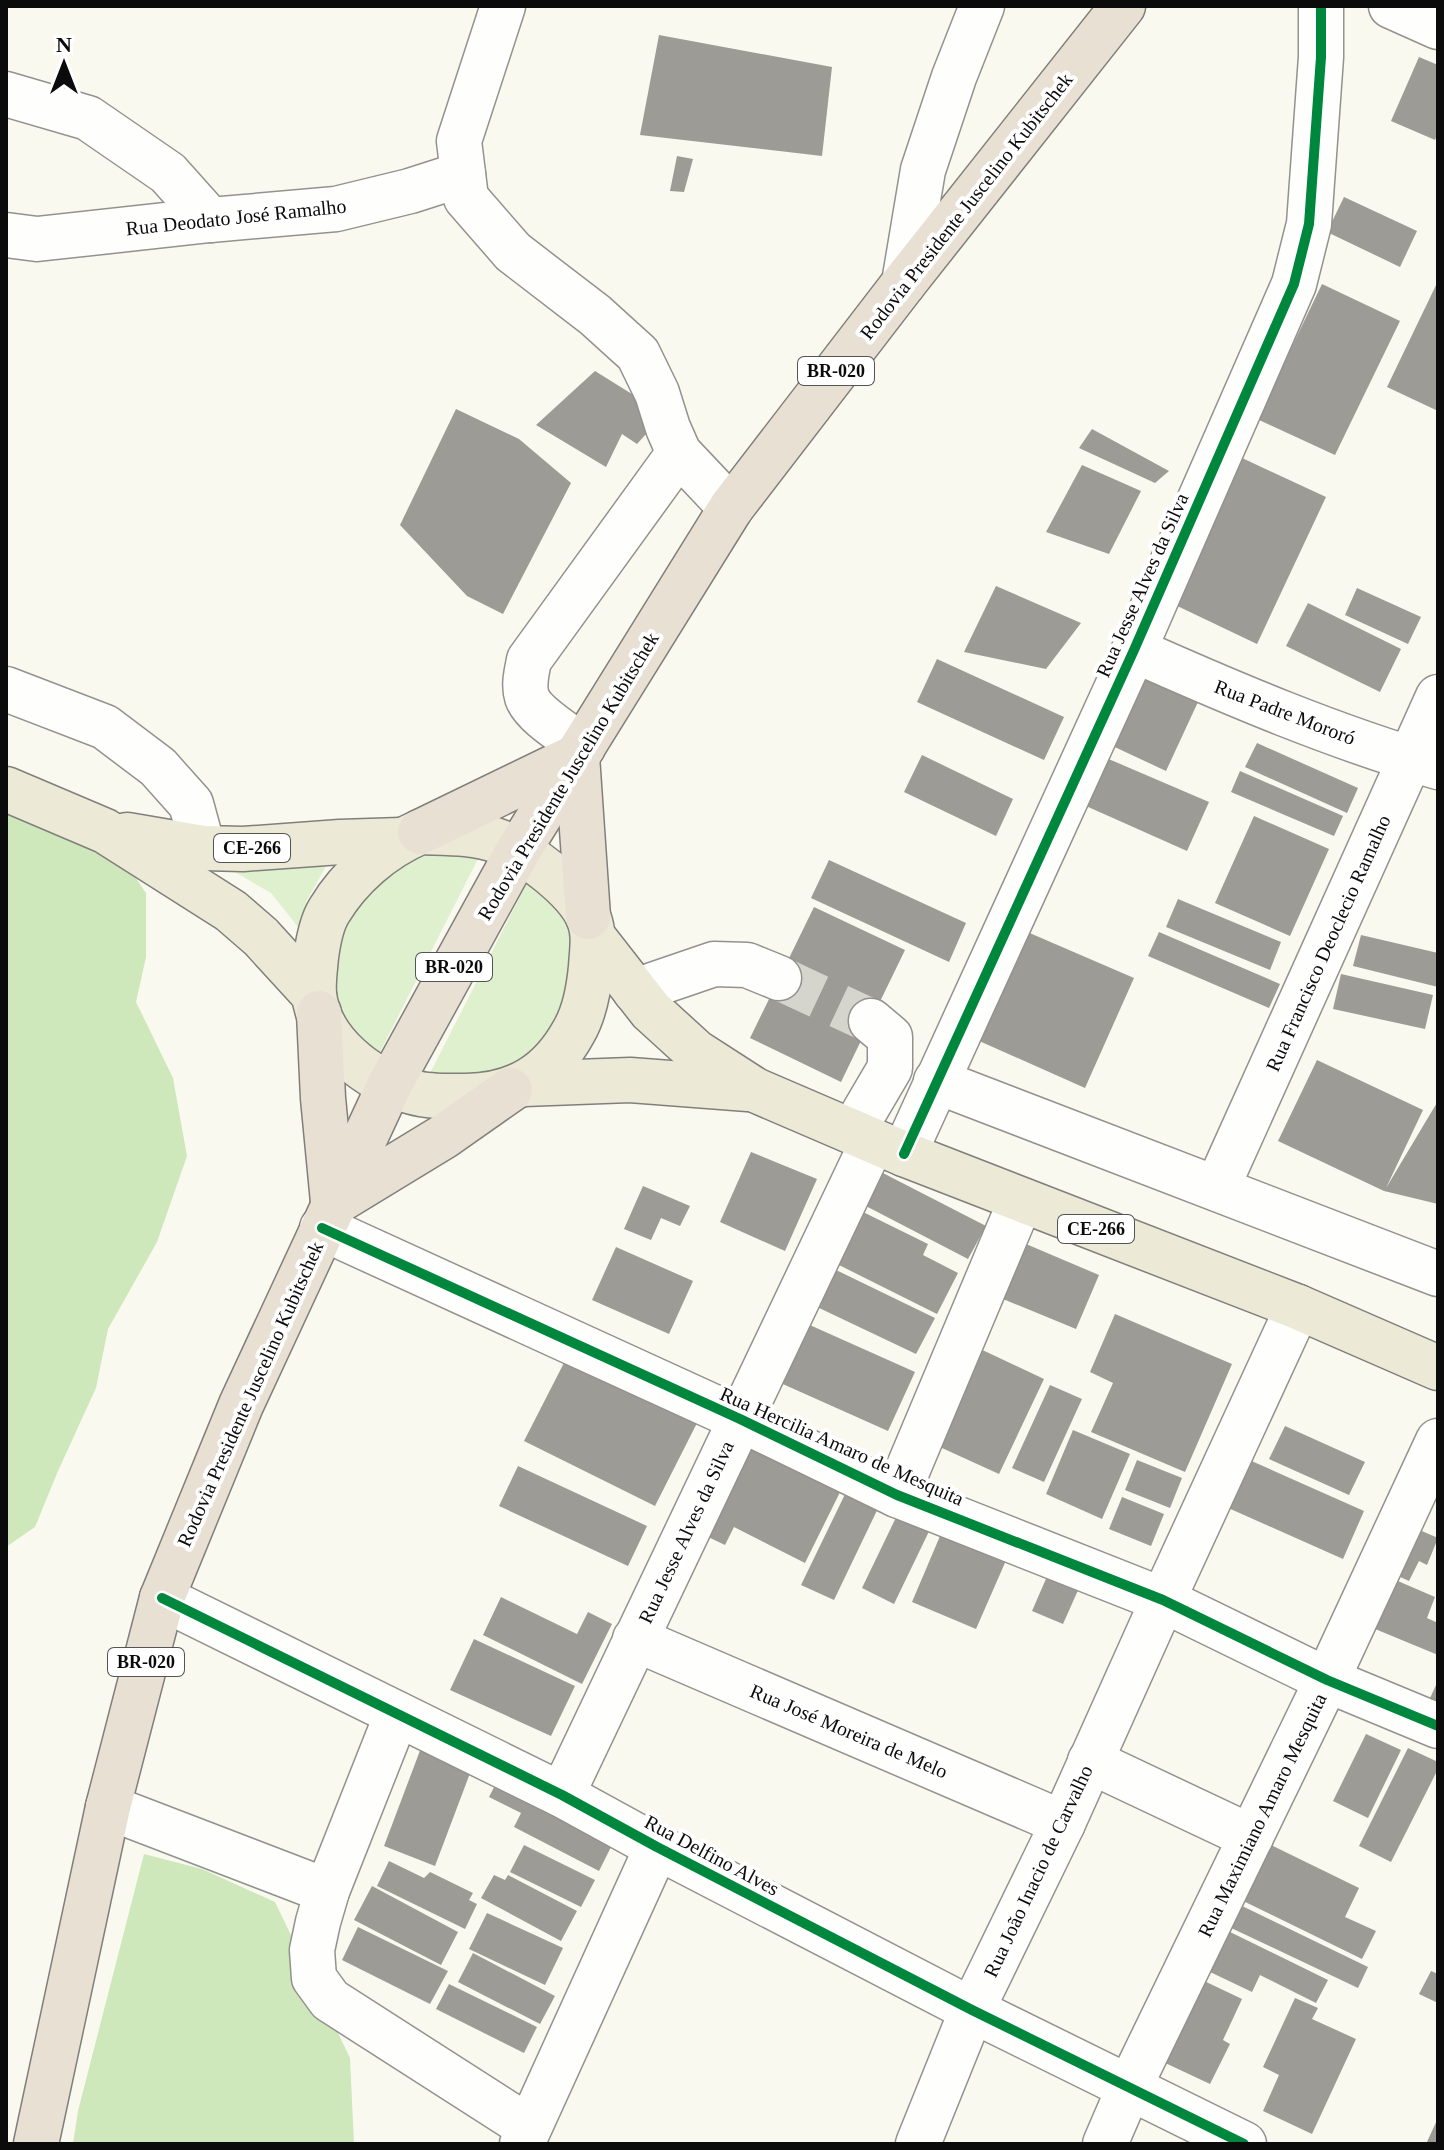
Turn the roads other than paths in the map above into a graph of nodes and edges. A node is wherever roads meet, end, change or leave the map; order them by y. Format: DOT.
graph roads {
  1 [pos="503,6"];
  2 [pos="982,6"];
  3 [pos="1123,6"];
  4 [pos="1321,6"];
  5 [pos="1391,6"];
  6 [pos="1438,27"];
  7 [pos="6,94"];
  8 [pos="463,174"];
  9 [pos="210,220"];
  10 [pos="6,235"];
  11 [pos="904,283"];
  12 [pos="679,453"];
  13 [pos="731,508"];
  14 [pos="1134,650"];
  15 [pos="6,689"];
  16 [pos="1438,697"];
  17 [pos="580,751"];
  18 [pos="1424,763"];
  19 [pos="6,789"];
  20 [pos="105,831"];
  21 [pos="410,836"];
  22 [pos="203,848"];
  23 [pos="518,851"];
  24 [pos="591,927"];
  25 [pos="779,978"];
  26 [pos="635,991"];
  27 [pos="317,1004"];
  28 [pos="871,1021"];
  29 [pos="936,1081"];
  30 [pos="390,1084"];
  31 [pos="517,1087"];
  32 [pos="755,1090"];
  33 [pos="877,1142"];
  34 [pos="1217,1188"];
  35 [pos="1021,1200"];
  36 [pos="328,1216"];
  37 [pos="1438,1274"];
  38 [pos="1298,1307"];
  39 [pos="1438,1368"];
  40 [pos="740,1419"];
  41 [pos="1438,1441"];
  42 [pos="897,1495"];
  43 [pos="162,1598"];
  44 [pos="1163,1600"];
  45 [pos="635,1639"];
  46 [pos="1327,1680"];
  47 [pos="397,1714"];
  48 [pos="1438,1726"];
  49 [pos="1090,1761"];
  50 [pos="562,1795"];
  51 [pos="108,1807"];
  52 [pos="1063,1823"];
  53 [pos="1251,1837"];
  54 [pos="657,1847"];
  55 [pos="327,1891"];
  56 [pos="972,2010"];
  57 [pos="1130,2086"];
  58 [pos="525,2136"];
  59 [pos="36,2144"];
  60 [pos="918,2144"];
  61 [pos="1105,2144"];
  62 [pos="1244,2144"];
  1 -- 8 [label="street"];
  2 -- 11 [label="street"];
  3 -- 11 [label="highway, Rodovia Presidente Juscelino Kubitschek / BR-020"];
  4 -- 14 [label="street, Rua Jesse Alves da Silva"];
  5 -- 6 [label="street"];
  7 -- 9 [label="street"];
  8 -- 9 [label="street, Rua Deodato José Ramalho"];
  8 -- 12 [label="street"];
  9 -- 10 [label="street, Rua Deodato José Ramalho"];
  11 -- 13 [label="highway, Rodovia Presidente Juscelino Kubitschek / BR-020"];
  12 -- 13 [label="street"];
  12 -- 17 [label="street"];
  13 -- 17 [label="highway, Rodovia Presidente Juscelino Kubitschek / BR-020"];
  14 -- 18 [label="street, Rua Padre Mororó"];
  14 -- 29 [label="street, Rua Jesse Alves da Silva"];
  15 -- 22 [label="street"];
  16 -- 18 [label="street, Rua Francisco Deoclecio Ramalho"];
  17 -- 21 [label="highway"];
  17 -- 23 [label="highway, Rodovia Presidente Juscelino Kubitschek / BR-020"];
  17 -- 24 [label="highway"];
  18 -- 34 [label="street, Rua Francisco Deoclecio Ramalho"];
  19 -- 20 [label="main road, CE-266"];
  20 -- 22 [label="main road, CE-266"];
  20 -- 27 [label="main road, CE-266"];
  21 -- 22 [label="main road, CE-266"];
  21 -- 23 [label="main road"];
  21 -- 27 [label="main road"];
  23 -- 24 [label="main road"];
  23 -- 30 [label="highway, Rodovia Presidente Juscelino Kubitschek / BR-020"];
  24 -- 26 [label="main road, CE-266"];
  24 -- 31 [label="main road"];
  25 -- 26 [label="street"];
  26 -- 32 [label="main road, CE-266"];
  27 -- 30 [label="main road"];
  27 -- 36 [label="highway"];
  28 -- 33 [label="street"];
  29 -- 33 [label="street, Rua Jesse Alves da Silva"];
  29 -- 34 [label="street"];
  30 -- 31 [label="main road"];
  30 -- 36 [label="highway, Rodovia Presidente Juscelino Kubitschek / BR-020"];
  31 -- 32 [label="main road, CE-266"];
  31 -- 36 [label="highway"];
  32 -- 33 [label="main road, CE-266"];
  33 -- 35 [label="main road, CE-266"];
  33 -- 40 [label="street, Rua Jesse Alves da Silva"];
  34 -- 37 [label="street"];
  35 -- 38 [label="main road, CE-266"];
  35 -- 42 [label="street"];
  36 -- 40 [label="street, Rua Hercilia Amaro de Mesquita"];
  36 -- 43 [label="highway, Rodovia Presidente Juscelino Kubitschek / BR-020"];
  38 -- 39 [label="main road, CE-266"];
  38 -- 44 [label="street, Rua João Inacio de Carvalho"];
  40 -- 42 [label="street, Rua Hercilia Amaro de Mesquita"];
  40 -- 45 [label="street, Rua Jesse Alves da Silva"];
  41 -- 46 [label="street, Rua Maximiano Amaro Mesquita"];
  42 -- 44 [label="street, Rua Hercilia Amaro de Mesquita"];
  43 -- 47 [label="street, Rua Delfino Alves"];
  43 -- 51 [label="highway, Rodovia Presidente Juscelino Kubitschek / BR-020"];
  44 -- 46 [label="street, Rua Hercilia Amaro de Mesquita"];
  44 -- 49 [label="street, Rua João Inacio de Carvalho"];
  45 -- 50 [label="street, Rua Jesse Alves da Silva"];
  45 -- 52 [label="street, Rua José Moreira de Melo"];
  46 -- 48 [label="street, Rua Hercilia Amaro de Mesquita"];
  46 -- 53 [label="street, Rua Maximiano Amaro Mesquita"];
  47 -- 50 [label="street, Rua Delfino Alves"];
  47 -- 55 [label="street"];
  49 -- 52 [label="street, Rua João Inacio de Carvalho"];
  49 -- 53 [label="street"];
  50 -- 54 [label="street, Rua Delfino Alves"];
  51 -- 55 [label="street"];
  51 -- 59 [label="highway, Rodovia Presidente Juscelino Kubitschek / BR-020"];
  52 -- 56 [label="street, Rua João Inacio de Carvalho"];
  53 -- 57 [label="street, Rua Maximiano Amaro Mesquita"];
  54 -- 56 [label="street, Rua Delfino Alves"];
  54 -- 58 [label="street"];
  55 -- 58 [label="street"];
  56 -- 57 [label="street, Rua Delfino Alves"];
  56 -- 60 [label="street, Rua João Inacio de Carvalho"];
  57 -- 61 [label="street, Rua Maximiano Amaro Mesquita"];
  57 -- 62 [label="street, Rua Delfino Alves"];
}
